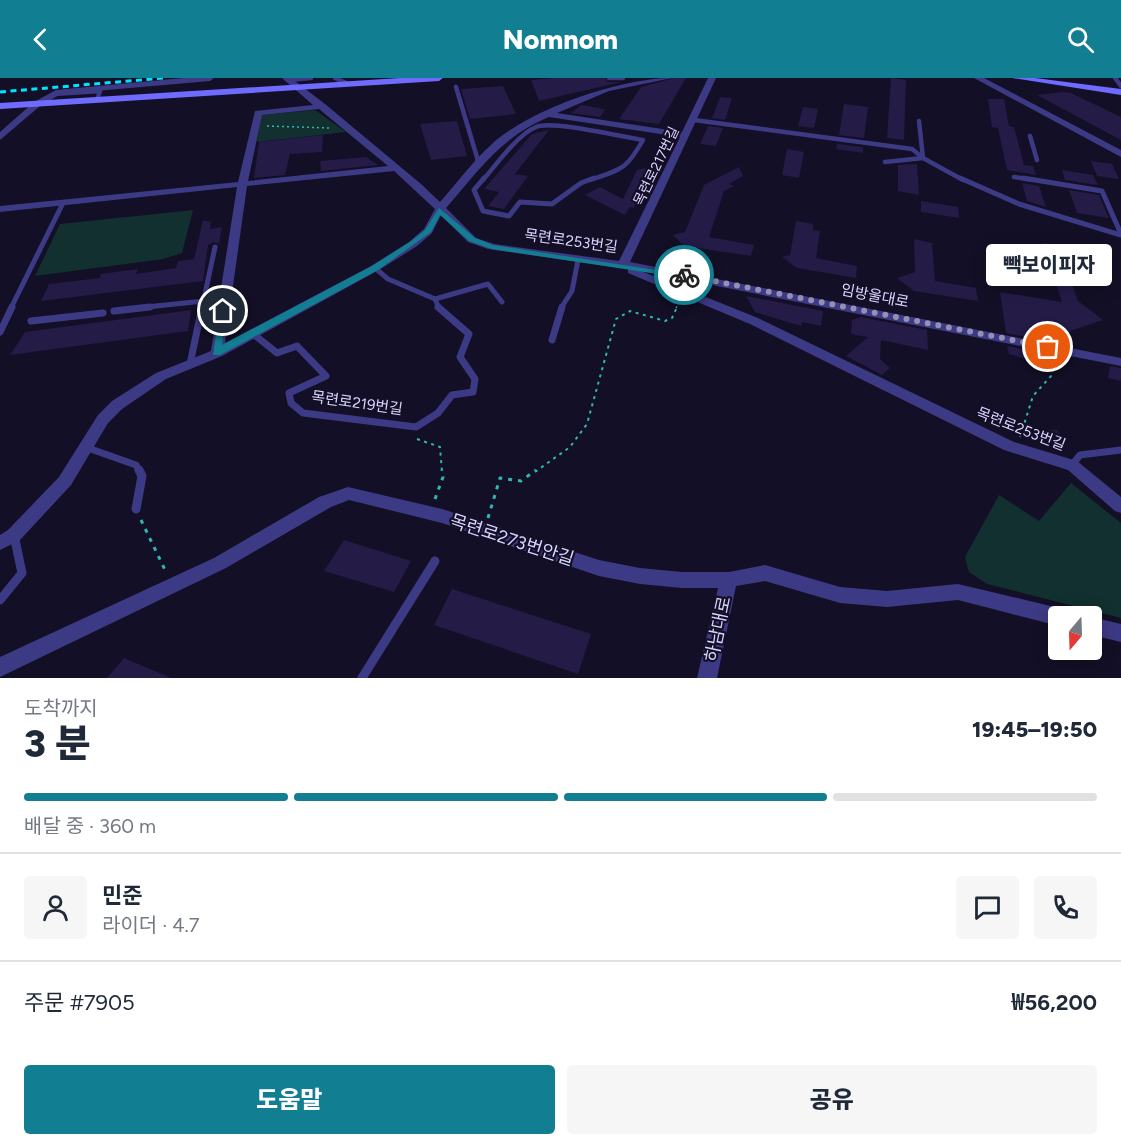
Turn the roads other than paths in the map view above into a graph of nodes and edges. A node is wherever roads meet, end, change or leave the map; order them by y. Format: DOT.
graph roads {
  1 [pos="210,78"];
  2 [pos="311,78"];
  3 [pos="335,78"];
  4 [pos="439,78"];
  5 [pos="609,78"];
  6 [pos="623,78"];
  7 [pos="668,78"];
  8 [pos="712,78"];
  9 [pos="978,78"];
  10 [pos="1016,78"];
  11 [pos="1115,78"];
  12 [pos="287,79"];
  13 [pos="650,79"];
  14 [pos="348,84"];
  15 [pos="456,87"];
  16 [pos="298,88"];
  17 [pos="1121,90"];
  18 [pos="54,94"];
  19 [pos="98,100"];
  20 [pos="37,104"];
  21 [pos="0,106"];
  22 [pos="322,106"];
  23 [pos="545,114"];
  24 [pos="694,120"];
  25 [pos="919,121"];
  26 [pos="686,135"];
  27 [pos="0,136"];
  28 [pos="1030,136"];
  29 [pos="496,145"];
  30 [pos="511,148"];
  31 [pos="1121,154"];
  32 [pos="923,158"];
  33 [pos="1037,160"];
  34 [pos="885,162"];
  35 [pos="479,164"];
  36 [pos="397,168"];
  37 [pos="1014,177"];
  38 [pos="242,186"];
  39 [pos="63,203"];
  40 [pos="0,209"];
  41 [pos="439,210"];
  42 [pos="1121,234"];
  43 [pos="215,247"];
  44 [pos="578,260"];
  45 [pos="623,265"];
  46 [pos="375,268"];
  47 [pos="435,299"];
  48 [pos="204,301"];
  49 [pos="502,302"];
  50 [pos="114,311"];
  51 [pos="103,313"];
  52 [pos="31,321"];
  53 [pos="0,332"];
  54 [pos="252,333"];
  55 [pos="552,340"];
  56 [pos="217,352"];
  57 [pos="1121,362"];
  58 [pos="190,364"];
  59 [pos="85,447"];
  60 [pos="1121,450"];
  61 [pos="1072,465"];
  62 [pos="1121,506"];
  63 [pos="136,509"];
  64 [pos="14,535"];
  65 [pos="0,543"];
  66 [pos="435,561"];
  67 [pos="729,580"];
  68 [pos="0,600"];
  69 [pos="1048,614"];
  70 [pos="1102,628"];
  71 [pos="1121,633"];
  72 [pos="0,667"];
  73 [pos="362,678"];
  74 [pos="708,678"];
  1 -- 18 [label="street"];
  2 -- 12 [label="lane"];
  3 -- 14 [label="lane"];
  4 -- 14 [label="main road"];
  5 -- 6 [label="lane"];
  7 -- 13 [label="street"];
  8 -- 24 [label="street, 목련로217번길"];
  9 -- 31 [label="street"];
  10 -- 17 [label="main road"];
  11 -- 17 [label="lane"];
  12 -- 16 [label="street, 목련로253번길"];
  13 -- 23 [label="street"];
  14 -- 16 [label="main road"];
  15 -- 35 [label="lane"];
  16 -- 19 [label="main road"];
  16 -- 22 [label="street, 목련로253번길"];
  18 -- 19 [label="lane"];
  18 -- 20 [label="street"];
  19 -- 20 [label="main road"];
  20 -- 21 [label="main road"];
  20 -- 27 [label="street"];
  22 -- 36 [label="street, 목련로253번길"];
  22 -- 38 [label="street"];
  23 -- 26 [label="street"];
  23 -- 29 [label="street"];
  24 -- 26 [label="street, 목련로217번길"];
  24 -- 32 [label="lane"];
  25 -- 32 [label="lane"];
  26 -- 45 [label="street, 목련로217번길"];
  28 -- 33 [label="lane"];
  29 -- 30 [label="lane"];
  29 -- 35 [label="street"];
  30 -- 30 [label="lane"];
  32 -- 34 [label="lane"];
  32 -- 42 [label="lane"];
  35 -- 41 [label="street"];
  36 -- 38 [label="street"];
  36 -- 41 [label="street, 목련로253번길"];
  37 -- 42 [label="lane"];
  38 -- 39 [label="street"];
  38 -- 56 [label="street"];
  39 -- 40 [label="street"];
  39 -- 53 [label="lane"];
  41 -- 44 [label="street, 목련로253번길"];
  41 -- 46 [label="street"];
  43 -- 48 [label="lane"];
  44 -- 45 [label="street, 목련로253번길"];
  44 -- 55 [label="lane"];
  45 -- 57 [label="street, 임방울대로"];
  45 -- 61 [label="street, 목련로253번길"];
  46 -- 47 [label="lane, 목련로219번길"];
  46 -- 54 [label="street"];
  47 -- 49 [label="lane"];
  47 -- 54 [label="lane, 목련로219번길"];
  48 -- 50 [label="lane"];
  48 -- 58 [label="lane"];
  51 -- 52 [label="lane"];
  54 -- 56 [label="street"];
  56 -- 58 [label="street"];
  58 -- 59 [label="street"];
  59 -- 63 [label="lane"];
  59 -- 64 [label="street"];
  60 -- 61 [label="lane"];
  61 -- 62 [label="street"];
  64 -- 65 [label="street"];
  64 -- 68 [label="lane"];
  66 -- 73 [label="lane"];
  67 -- 69 [label="street, 목련로273번안길"];
  67 -- 72 [label="street, 목련로273번안길"];
  67 -- 74 [label="street, 하남대로"];
  70 -- 71 [label="street"];
}
